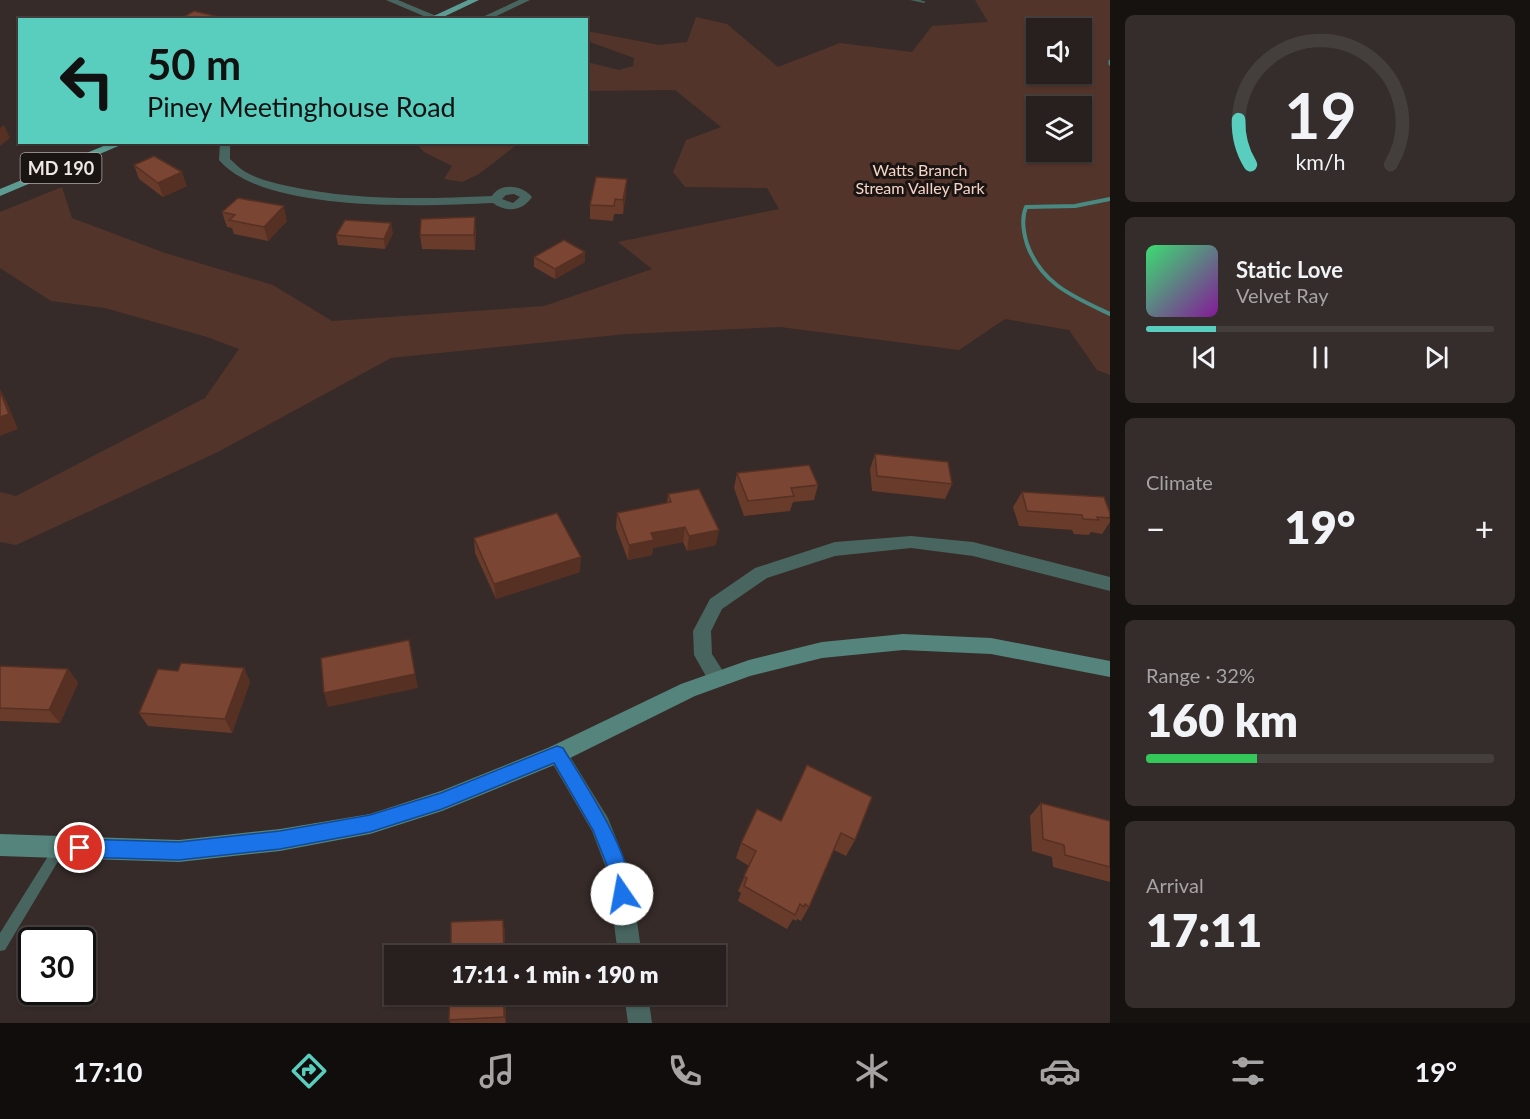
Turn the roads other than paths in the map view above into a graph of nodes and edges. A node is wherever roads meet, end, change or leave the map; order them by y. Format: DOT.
graph roads {
  1 [pos="390,0"];
  2 [pos="475,0"];
  3 [pos="526,0"];
  4 [pos="912,0"];
  5 [pos="924,2"];
  6 [pos="433,18"];
  7 [pos="437,18"];
  8 [pos="485,18"];
  9 [pos="118,144"];
  10 [pos="224,144"];
  11 [pos="0,193"];
  12 [pos="495,199"];
  13 [pos="1110,584"];
  14 [pos="1110,669"];
  15 [pos="718,680"];
  16 [pos="557,753"];
  17 [pos="0,845"];
  18 [pos="60,847"];
  19 [pos="0,945"];
  20 [pos="629,945"];
  21 [pos="638,1005"];
  22 [pos="640,1023"];
  1 -- 6 [label="street"];
  2 -- 7 [label="main road"];
  3 -- 8 [label="street"];
  4 -- 5 [label="lane"];
  9 -- 11 [label="main road, MD 190"];
  10 -- 12 [label="street"];
  13 -- 15 [label="street"];
  14 -- 15 [label="main road"];
  15 -- 16 [label="main road"];
  16 -- 18 [label="main road"];
  16 -- 20 [label="street"];
  17 -- 18 [label="main road"];
  18 -- 19 [label="lane"];
  21 -- 22 [label="street"];
}
